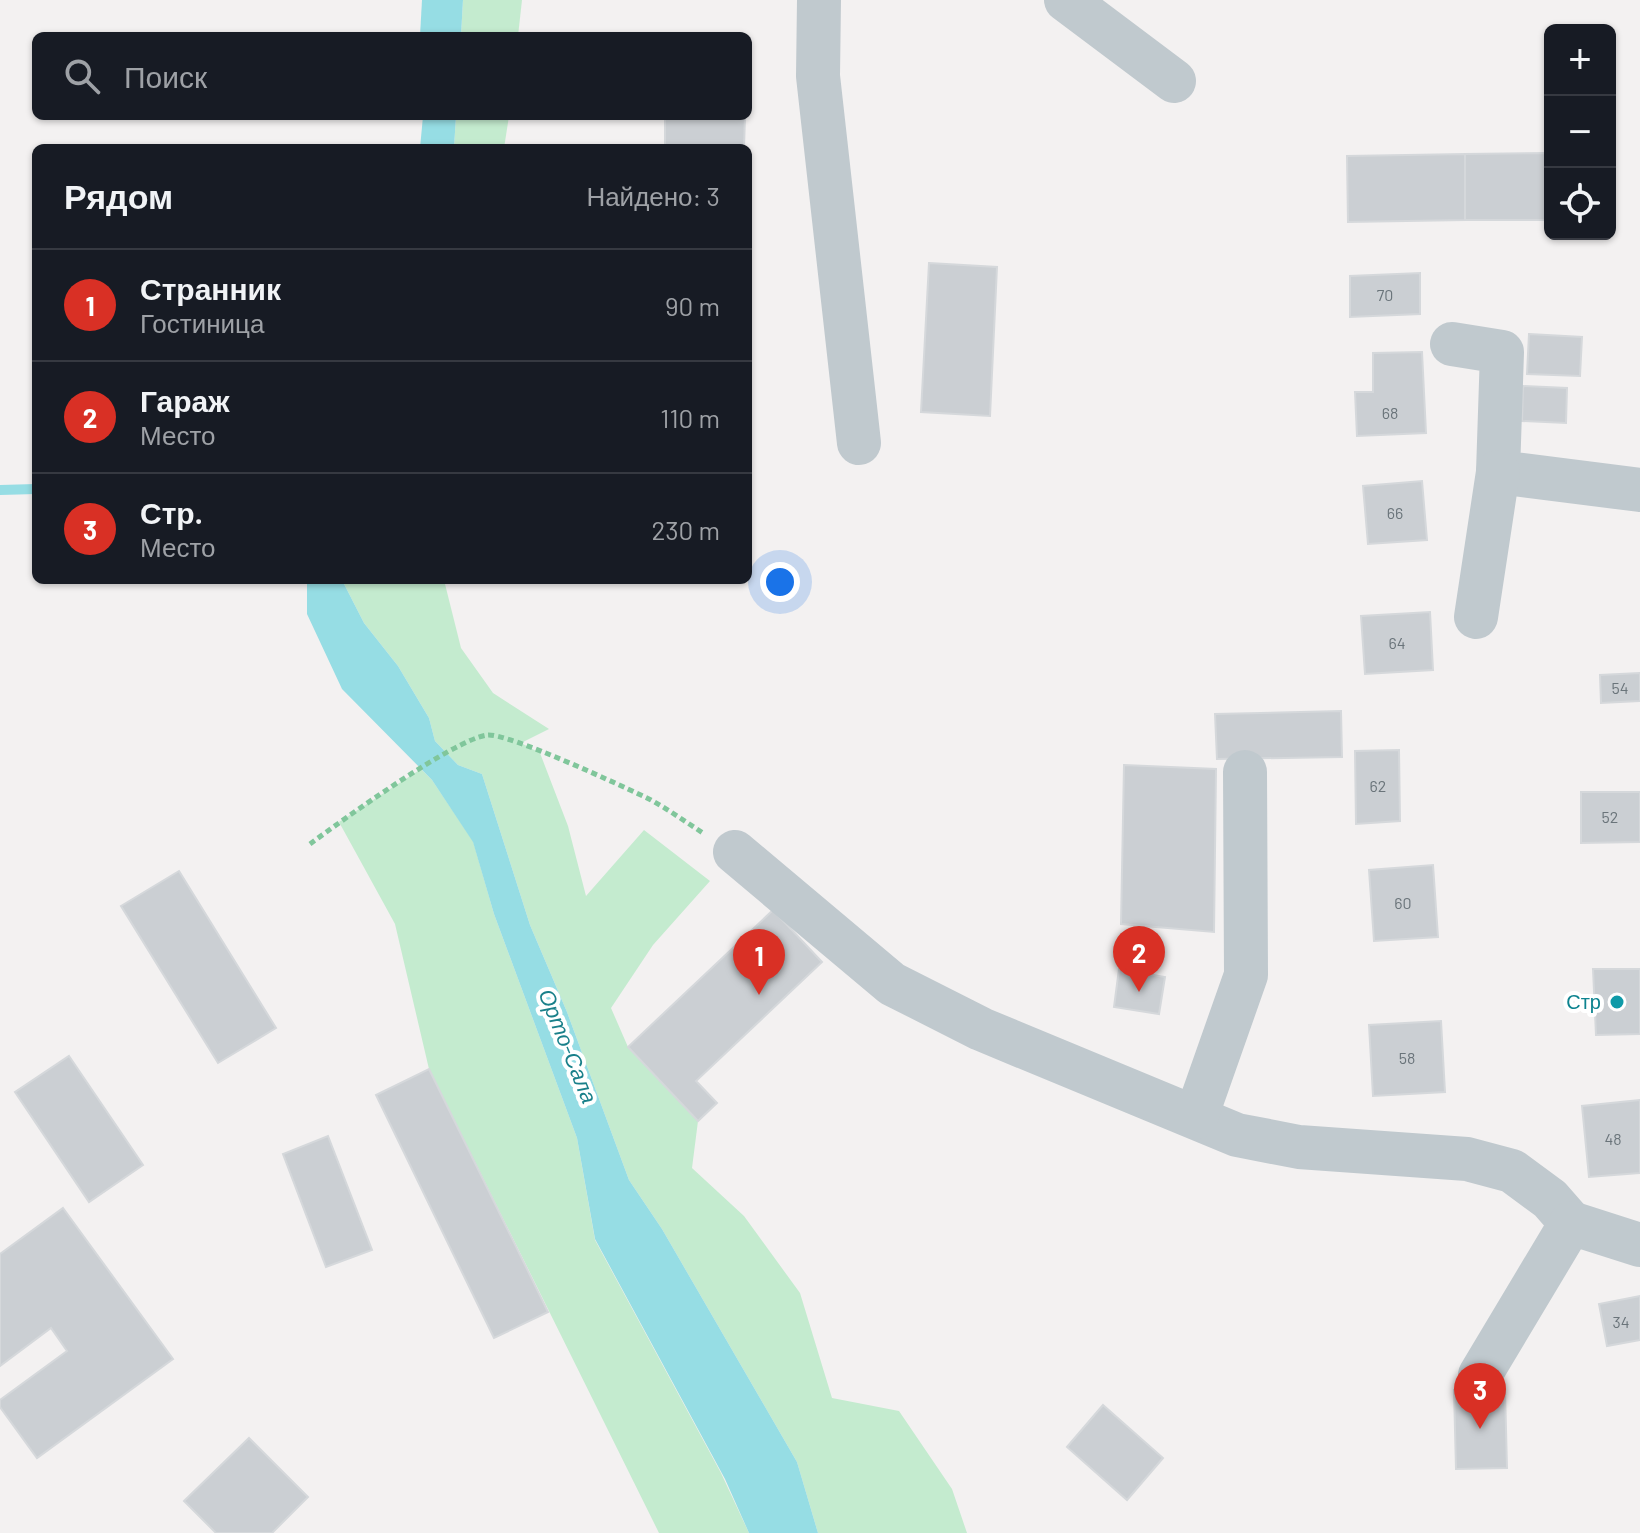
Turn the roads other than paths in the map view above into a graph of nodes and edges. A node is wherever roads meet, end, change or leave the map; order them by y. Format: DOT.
graph roads {
  1 [pos="819,0"];
  2 [pos="1066,0"];
  3 [pos="1174,81"];
  4 [pos="1452,344"];
  5 [pos="859,443"];
  6 [pos="1498,472"];
  7 [pos="1640,490"];
  8 [pos="1476,617"];
  9 [pos="1245,772"];
  10 [pos="735,852"];
  11 [pos="1196,1117"];
  12 [pos="1571,1223"];
  13 [pos="1640,1245"];
  14 [pos="1480,1375"];
  1 -- 5 [label="lane"];
  2 -- 3 [label="lane"];
  4 -- 6 [label="lane"];
  6 -- 7 [label="lane"];
  6 -- 8 [label="lane"];
  9 -- 11 [label="lane"];
  10 -- 11 [label="lane"];
  11 -- 12 [label="lane"];
  12 -- 13 [label="lane"];
  12 -- 14 [label="lane"];
}
